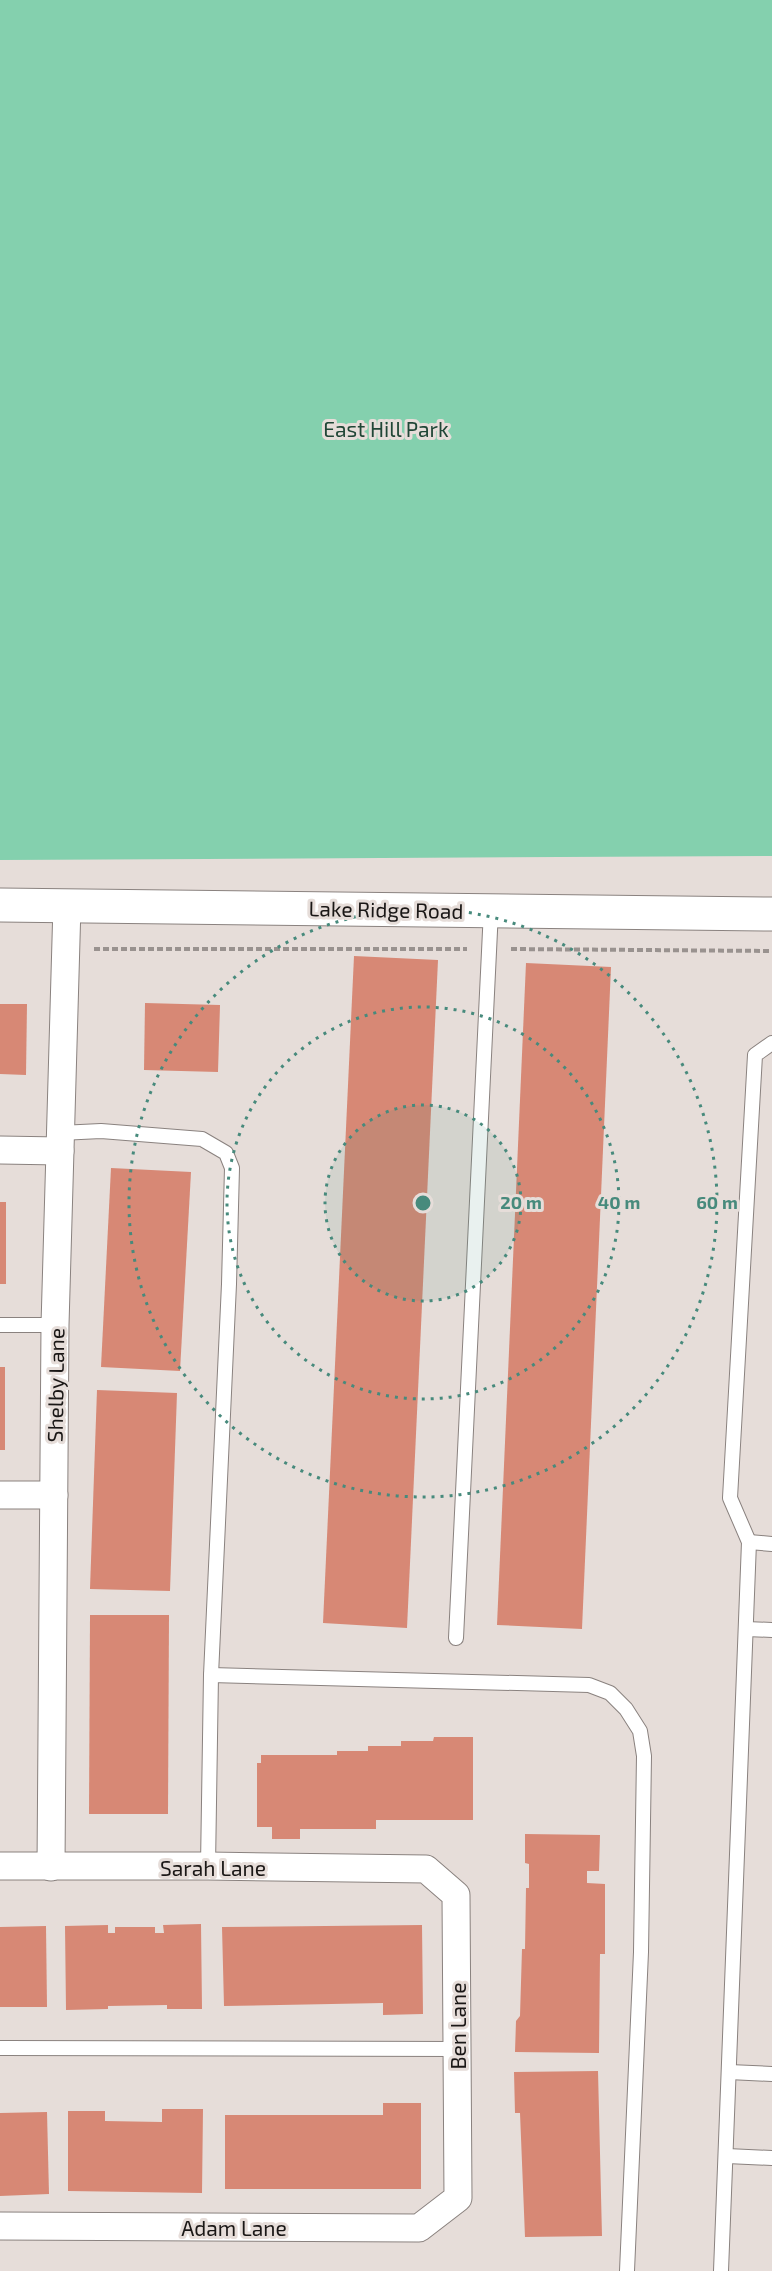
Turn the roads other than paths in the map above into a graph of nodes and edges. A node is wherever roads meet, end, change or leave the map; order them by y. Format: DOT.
graph roads {
  1 [pos="67,904"];
  2 [pos="0,905"];
  3 [pos="491,910"];
  4 [pos="772,914"];
  5 [pos="772,1043"];
  6 [pos="60,1142"];
  7 [pos="0,1150"];
  8 [pos="0,1325"];
  9 [pos="55,1325"];
  10 [pos="0,1495"];
  11 [pos="54,1495"];
  12 [pos="749,1542"];
  13 [pos="772,1544"];
  14 [pos="746,1629"];
  15 [pos="772,1630"];
  16 [pos="456,1638"];
  17 [pos="211,1675"];
  18 [pos="0,1866"];
  19 [pos="208,1866"];
  20 [pos="51,1867"];
  21 [pos="426,1869"];
  22 [pos="0,2048"];
  23 [pos="457,2049"];
  24 [pos="729,2072"];
  25 [pos="772,2074"];
  26 [pos="727,2156"];
  27 [pos="772,2158"];
  28 [pos="458,2198"];
  29 [pos="0,2226"];
  30 [pos="627,2271"];
  31 [pos="722,2271"];
  1 -- 2 [label="street, Lake Ridge Road"];
  1 -- 3 [label="street, Lake Ridge Road"];
  1 -- 6 [label="street, Shelby Lane"];
  3 -- 4 [label="street, Lake Ridge Road"];
  3 -- 16 [label="lane"];
  5 -- 12 [label="lane"];
  6 -- 7 [label="street"];
  6 -- 9 [label="street, Shelby Lane"];
  6 -- 17 [label="lane"];
  8 -- 9 [label="lane"];
  9 -- 11 [label="street, Shelby Lane"];
  10 -- 11 [label="street"];
  11 -- 20 [label="street, Shelby Lane"];
  12 -- 13 [label="lane"];
  12 -- 14 [label="lane"];
  14 -- 15 [label="lane"];
  14 -- 24 [label="lane"];
  17 -- 19 [label="lane"];
  17 -- 30 [label="lane"];
  18 -- 20 [label="street, Sarah Lane"];
  19 -- 20 [label="street, Sarah Lane"];
  19 -- 21 [label="street, Sarah Lane"];
  21 -- 23 [label="street, Ben Lane"];
  22 -- 23 [label="lane"];
  23 -- 28 [label="street, Ben Lane"];
  24 -- 25 [label="lane"];
  24 -- 26 [label="lane"];
  26 -- 27 [label="lane"];
  26 -- 31 [label="lane"];
  28 -- 29 [label="street, Adam Lane"];
}
